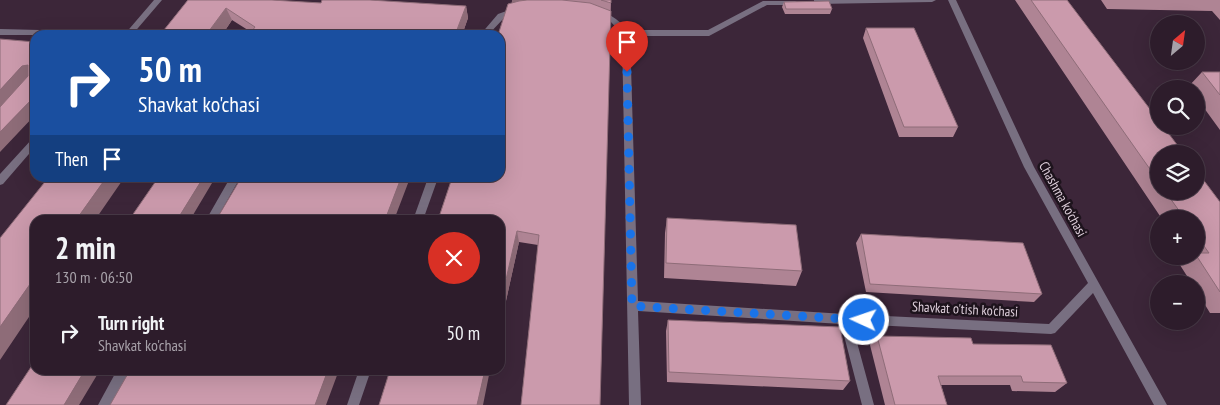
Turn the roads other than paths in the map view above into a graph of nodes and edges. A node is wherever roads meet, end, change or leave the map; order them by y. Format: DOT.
graph roads {
  1 [pos="158,0"];
  2 [pos="932,0"];
  3 [pos="952,0"];
  4 [pos="524,8"];
  5 [pos="591,12"];
  6 [pos="132,30"];
  7 [pos="488,30"];
  8 [pos="0,32"];
  9 [pos="30,33"];
  10 [pos="626,33"];
  11 [pos="30,147"];
  12 [pos="0,181"];
  13 [pos="233,182"];
  14 [pos="432,182"];
  15 [pos="214,215"];
  16 [pos="420,215"];
  17 [pos="1094,284"];
  18 [pos="632,306"];
  19 [pos="845,318"];
  20 [pos="121,375"];
  21 [pos="363,375"];
  22 [pos="104,405"];
  23 [pos="353,405"];
  24 [pos="635,405"];
  25 [pos="868,405"];
  26 [pos="1161,405"];
  1 -- 6 [label="street"];
  2 -- 10 [label="street"];
  3 -- 17 [label="street, Chashma ko'chasi"];
  4 -- 7 [label="street"];
  5 -- 10 [label="street"];
  8 -- 9 [label="street"];
  10 -- 18 [label="street"];
  11 -- 12 [label="street"];
  13 -- 15 [label="street"];
  14 -- 16 [label="street"];
  17 -- 19 [label="street, Shavkat o'tish ko'chasi"];
  17 -- 26 [label="street, Chashma ko'chasi"];
  18 -- 19 [label="street, Shavkat o'tish ko'chasi"];
  18 -- 24 [label="street"];
  19 -- 25 [label="street"];
  20 -- 22 [label="street"];
  21 -- 23 [label="street"];
}
